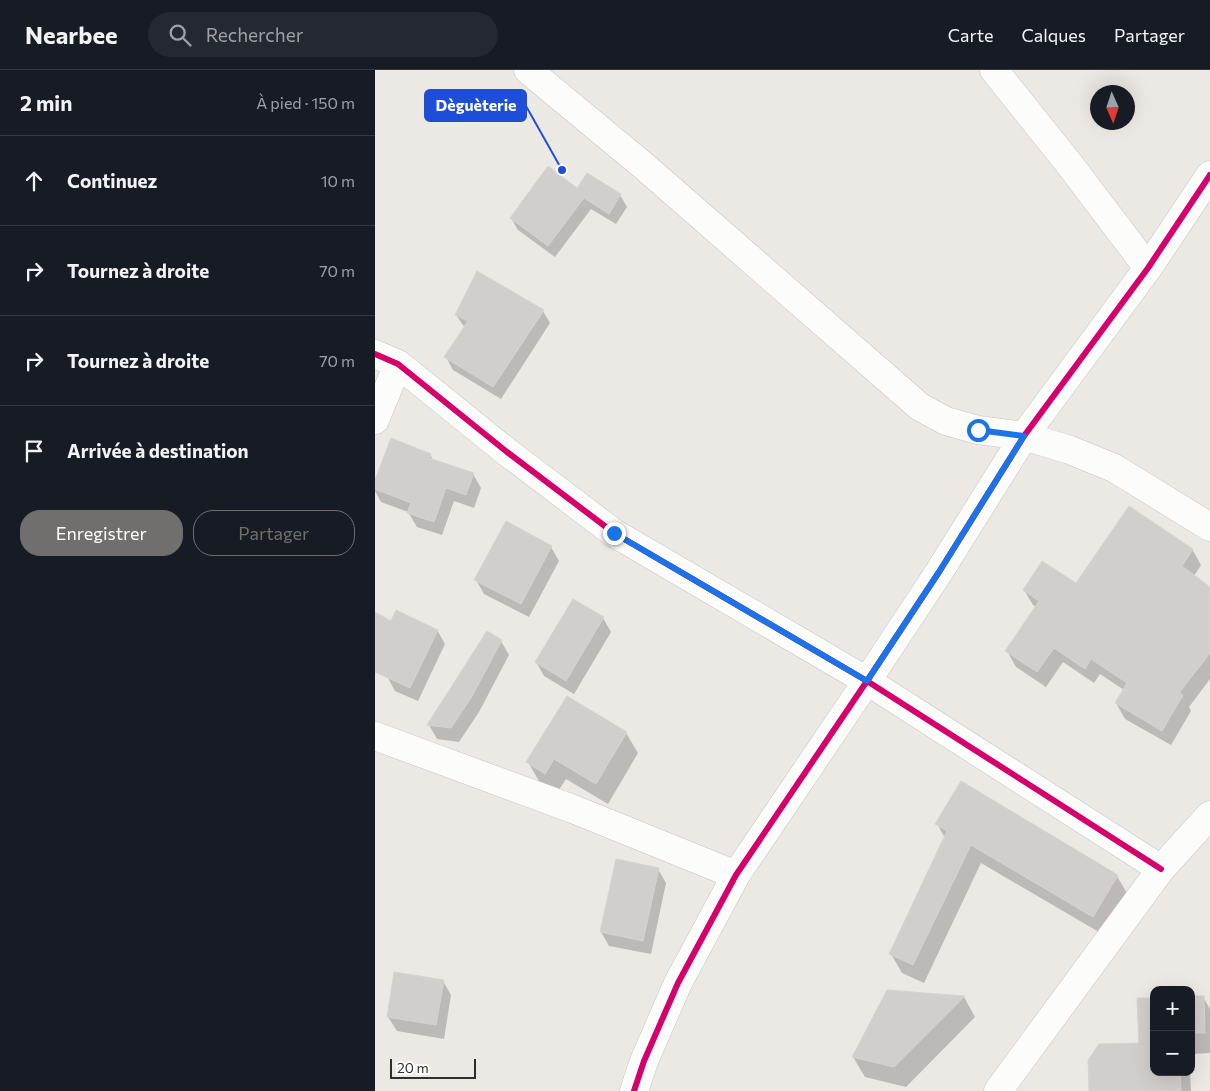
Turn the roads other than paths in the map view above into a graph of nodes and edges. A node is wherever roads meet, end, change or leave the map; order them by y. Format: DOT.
graph roads {
  1 [pos="527,70"];
  2 [pos="994,70"];
  3 [pos="1210,175"];
  4 [pos="1148,268"];
  5 [pos="387,359"];
  6 [pos="375,420"];
  7 [pos="1024,436"];
  8 [pos="1210,527"];
  9 [pos="867,681"];
  10 [pos="375,736"];
  11 [pos="1210,815"];
  12 [pos="1161,869"];
  13 [pos="736,875"];
  14 [pos="634,1091"];
  15 [pos="998,1091"];
  1 -- 7 [label="street"];
  2 -- 4 [label="street"];
  3 -- 4 [label="street"];
  4 -- 7 [label="street"];
  5 -- 6 [label="street"];
  5 -- 9 [label="street"];
  7 -- 8 [label="street"];
  7 -- 9 [label="street"];
  9 -- 12 [label="street"];
  9 -- 13 [label="street"];
  10 -- 13 [label="street"];
  11 -- 12 [label="street"];
  12 -- 15 [label="street"];
  13 -- 14 [label="street"];
}
